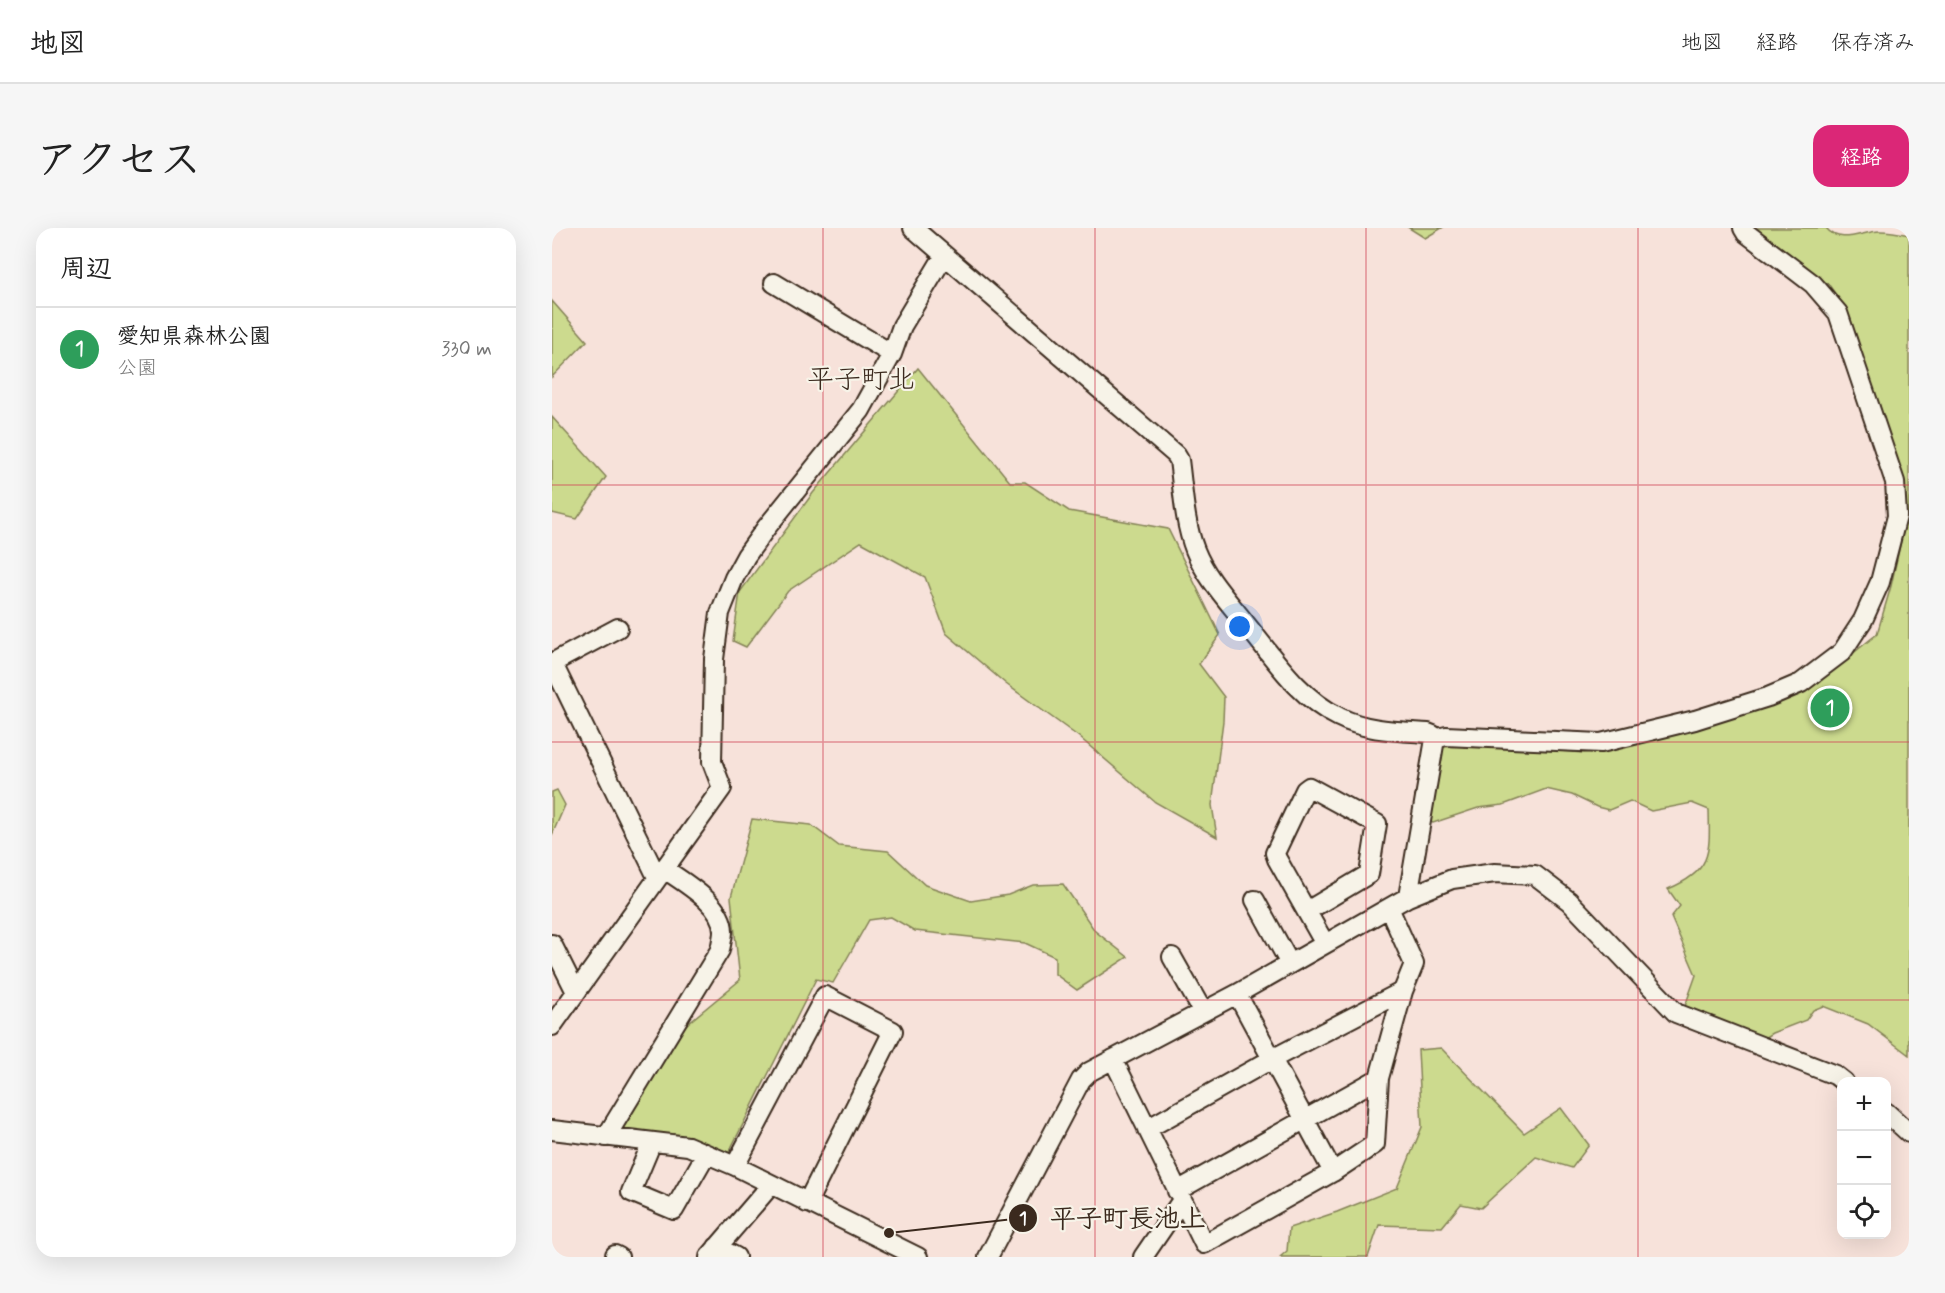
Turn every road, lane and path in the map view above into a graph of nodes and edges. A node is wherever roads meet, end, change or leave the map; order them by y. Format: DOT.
graph roads {
  1 [pos="913,228"];
  2 [pos="1743,228"];
  3 [pos="944,256"];
  4 [pos="774,284"];
  5 [pos="892,354"];
  6 [pos="618,628"];
  7 [pos="552,662"];
  8 [pos="1435,739"];
  9 [pos="660,873"];
  10 [pos="1408,897"];
  11 [pos="1255,900"];
  12 [pos="1389,908"];
  13 [pos="1306,911"];
  14 [pos="552,944"];
  15 [pos="1325,944"];
  16 [pos="1172,957"];
  17 [pos="1290,964"];
  18 [pos="1403,991"];
  19 [pos="576,992"];
  20 [pos="1237,994"];
  21 [pos="1203,1012"];
  22 [pos="552,1026"];
  23 [pos="1113,1059"];
  24 [pos="1272,1059"];
  25 [pos="1837,1077"];
  26 [pos="1379,1078"];
  27 [pos="1891,1116"];
  28 [pos="1305,1120"];
  29 [pos="552,1130"];
  30 [pos="1148,1130"];
  31 [pos="1909,1133"];
  32 [pos="606,1137"];
  33 [pos="652,1142"];
  34 [pos="706,1154"];
  35 [pos="735,1166"];
  36 [pos="1333,1172"];
  37 [pos="771,1185"];
  38 [pos="1180,1196"];
  39 [pos="807,1203"];
  40 [pos="713,1252"];
  41 [pos="736,1257"];
  42 [pos="918,1257"];
  43 [pos="988,1257"];
  44 [pos="1143,1257"];
  1 -- 3 [label="street"];
  2 -- 8 [label="street"];
  3 -- 5 [label="street"];
  3 -- 8 [label="street"];
  4 -- 5 [label="street"];
  5 -- 9 [label="street"];
  6 -- 7 [label="street"];
  7 -- 9 [label="street"];
  8 -- 10 [label="street"];
  9 -- 19 [label="street"];
  9 -- 32 [label="street"];
  10 -- 12 [label="street"];
  10 -- 25 [label="street"];
  11 -- 17 [label="street"];
  12 -- 15 [label="street"];
  12 -- 18 [label="street"];
  13 -- 13 [label="street"];
  13 -- 15 [label="street"];
  14 -- 19 [label="street"];
  15 -- 17 [label="street"];
  16 -- 21 [label="street"];
  17 -- 20 [label="street"];
  18 -- 24 [label="street"];
  18 -- 26 [label="street"];
  19 -- 22 [label="street"];
  20 -- 21 [label="street"];
  20 -- 24 [label="street"];
  21 -- 23 [label="street"];
  23 -- 30 [label="street"];
  23 -- 43 [label="street"];
  24 -- 28 [label="street"];
  24 -- 30 [label="street"];
  26 -- 28 [label="street"];
  26 -- 36 [label="street"];
  27 -- 31 [label="street"];
  28 -- 36 [label="street"];
  28 -- 38 [label="street"];
  29 -- 32 [label="street"];
  30 -- 38 [label="street"];
  32 -- 33 [label="street"];
  33 -- 34 [label="street"];
  33 -- 34 [label="street"];
  34 -- 35 [label="street"];
  35 -- 37 [label="street"];
  35 -- 39 [label="street"];
  36 -- 38 [label="street"];
  37 -- 39 [label="street"];
  37 -- 40 [label="street"];
  38 -- 44 [label="street"];
  39 -- 42 [label="street"];
  40 -- 41 [label="street"];
}
